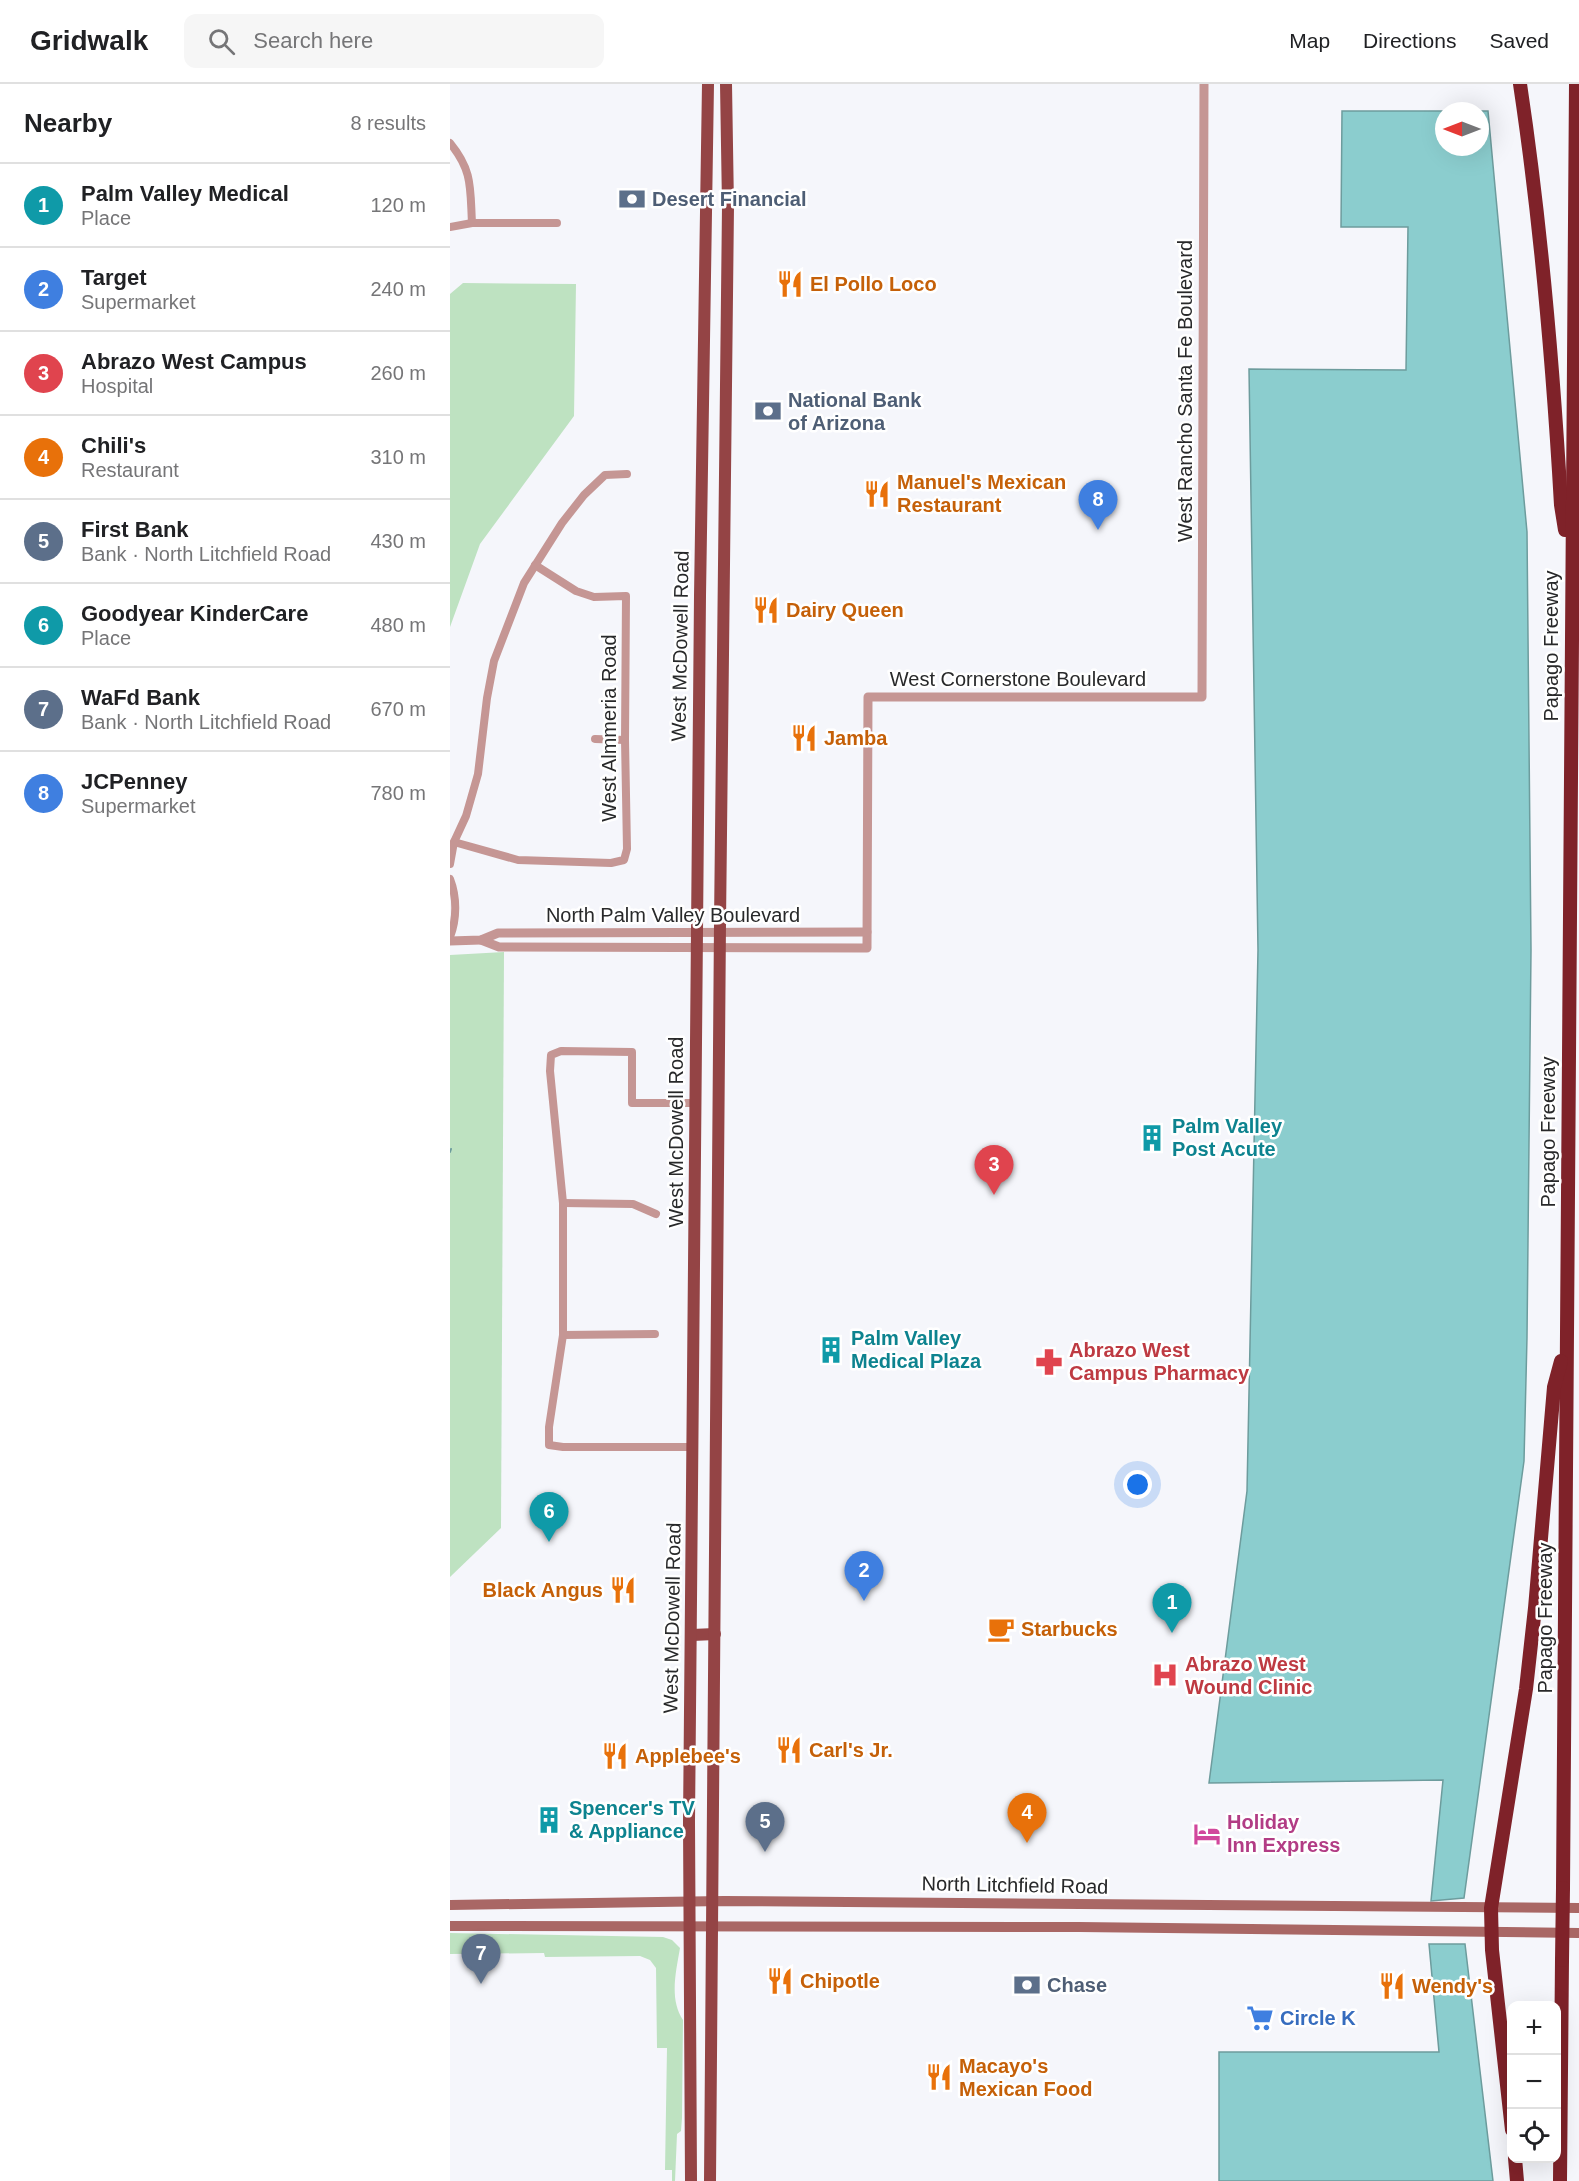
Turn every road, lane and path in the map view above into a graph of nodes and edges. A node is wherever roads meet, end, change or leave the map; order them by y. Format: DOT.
graph roads {
  1 [pos="708,84"];
  2 [pos="726,84"];
  3 [pos="1204,84"];
  4 [pos="1520,84"];
  5 [pos="1576,84"];
  6 [pos="450,142"];
  7 [pos="471,223"];
  8 [pos="556,223"];
  9 [pos="450,227"];
  10 [pos="703,450"];
  11 [pos="725,450"];
  12 [pos="627,474"];
  13 [pos="535,565"];
  14 [pos="1571,565"];
  15 [pos="1202,698"];
  16 [pos="595,739"];
  17 [pos="625,740"];
  18 [pos="454,842"];
  19 [pos="450,864"];
  20 [pos="450,879"];
  21 [pos="720,932"];
  22 [pos="867,933"];
  23 [pos="697,934"];
  24 [pos="450,939"];
  25 [pos="481,940"];
  26 [pos="697,948"];
  27 [pos="867,948"];
  28 [pos="720,949"];
  29 [pos="696,1103"];
  30 [pos="563,1203"];
  31 [pos="656,1214"];
  32 [pos="655,1334"];
  33 [pos="563,1335"];
  34 [pos="1566,1341"];
  35 [pos="694,1447"];
  36 [pos="692,1635"];
  37 [pos="715,1635"];
  38 [pos="689,1901"];
  39 [pos="713,1901"];
  40 [pos="450,1905"];
  41 [pos="1491,1908"];
  42 [pos="1579,1908"];
  43 [pos="450,1926"];
  44 [pos="690,1926"];
  45 [pos="712,1926"];
  46 [pos="1491,1933"];
  47 [pos="1579,1933"];
  48 [pos="1510,2109"];
  49 [pos="1515,2163"];
  50 [pos="691,2181"];
  51 [pos="710,2181"];
  52 [pos="1517,2181"];
  53 [pos="1560,2181"];
  1 -- 10 [label="main road, West McDowell Road"];
  2 -- 11 [label="main road"];
  3 -- 15 [label="street, West Rancho Santa Fe Boulevard"];
  4 -- 14 [label="highway"];
  5 -- 14 [label="highway, Papago Freeway"];
  6 -- 7 [label="street"];
  7 -- 8 [label="street"];
  7 -- 9 [label="street"];
  10 -- 11 [label="main road"];
  10 -- 23 [label="main road, West McDowell Road"];
  11 -- 21 [label="main road"];
  12 -- 13 [label="street"];
  13 -- 17 [label="street, West Almmeria Road"];
  13 -- 18 [label="street"];
  14 -- 34 [label="highway, Papago Freeway"];
  15 -- 22 [label="street, West Cornerstone Boulevard"];
  16 -- 17 [label="street"];
  17 -- 18 [label="street, West Almmeria Road"];
  18 -- 19 [label="street"];
  20 -- 24 [label="street"];
  21 -- 22 [label="street, North Palm Valley Boulevard"];
  21 -- 23 [label="street, North Palm Valley Boulevard"];
  21 -- 28 [label="main road"];
  22 -- 27 [label="street, West Cornerstone Boulevard"];
  23 -- 25 [label="street, North Palm Valley Boulevard"];
  23 -- 26 [label="main road, West McDowell Road"];
  24 -- 25 [label="street, North Palm Valley Boulevard"];
  25 -- 26 [label="street, North Palm Valley Boulevard"];
  26 -- 28 [label="street, North Palm Valley Boulevard"];
  26 -- 29 [label="main road, West McDowell Road"];
  27 -- 28 [label="street, North Palm Valley Boulevard"];
  28 -- 37 [label="main road"];
  29 -- 30 [label="street"];
  29 -- 35 [label="main road, West McDowell Road"];
  30 -- 31 [label="street"];
  30 -- 33 [label="street"];
  32 -- 33 [label="street"];
  33 -- 35 [label="street"];
  34 -- 41 [label="highway"];
  34 -- 53 [label="highway, Papago Freeway, bridge"];
  35 -- 36 [label="main road, West McDowell Road"];
  36 -- 37 [label="main road"];
  36 -- 38 [label="main road, West McDowell Road"];
  37 -- 39 [label="main road"];
  38 -- 39 [label="main road, North Litchfield Road"];
  38 -- 40 [label="main road, North Litchfield Road"];
  38 -- 44 [label="main road, West McDowell Road"];
  39 -- 41 [label="main road, North Litchfield Road"];
  39 -- 45 [label="main road"];
  41 -- 42 [label="main road, North Litchfield Road"];
  41 -- 46 [label="highway"];
  43 -- 44 [label="main road, North Litchfield Road"];
  44 -- 45 [label="main road, North Litchfield Road"];
  44 -- 50 [label="main road, West McDowell Road"];
  45 -- 46 [label="main road, North Litchfield Road"];
  45 -- 51 [label="main road"];
  46 -- 47 [label="main road, North Litchfield Road"];
  46 -- 48 [label="highway"];
  49 -- 52 [label="highway"];
}
